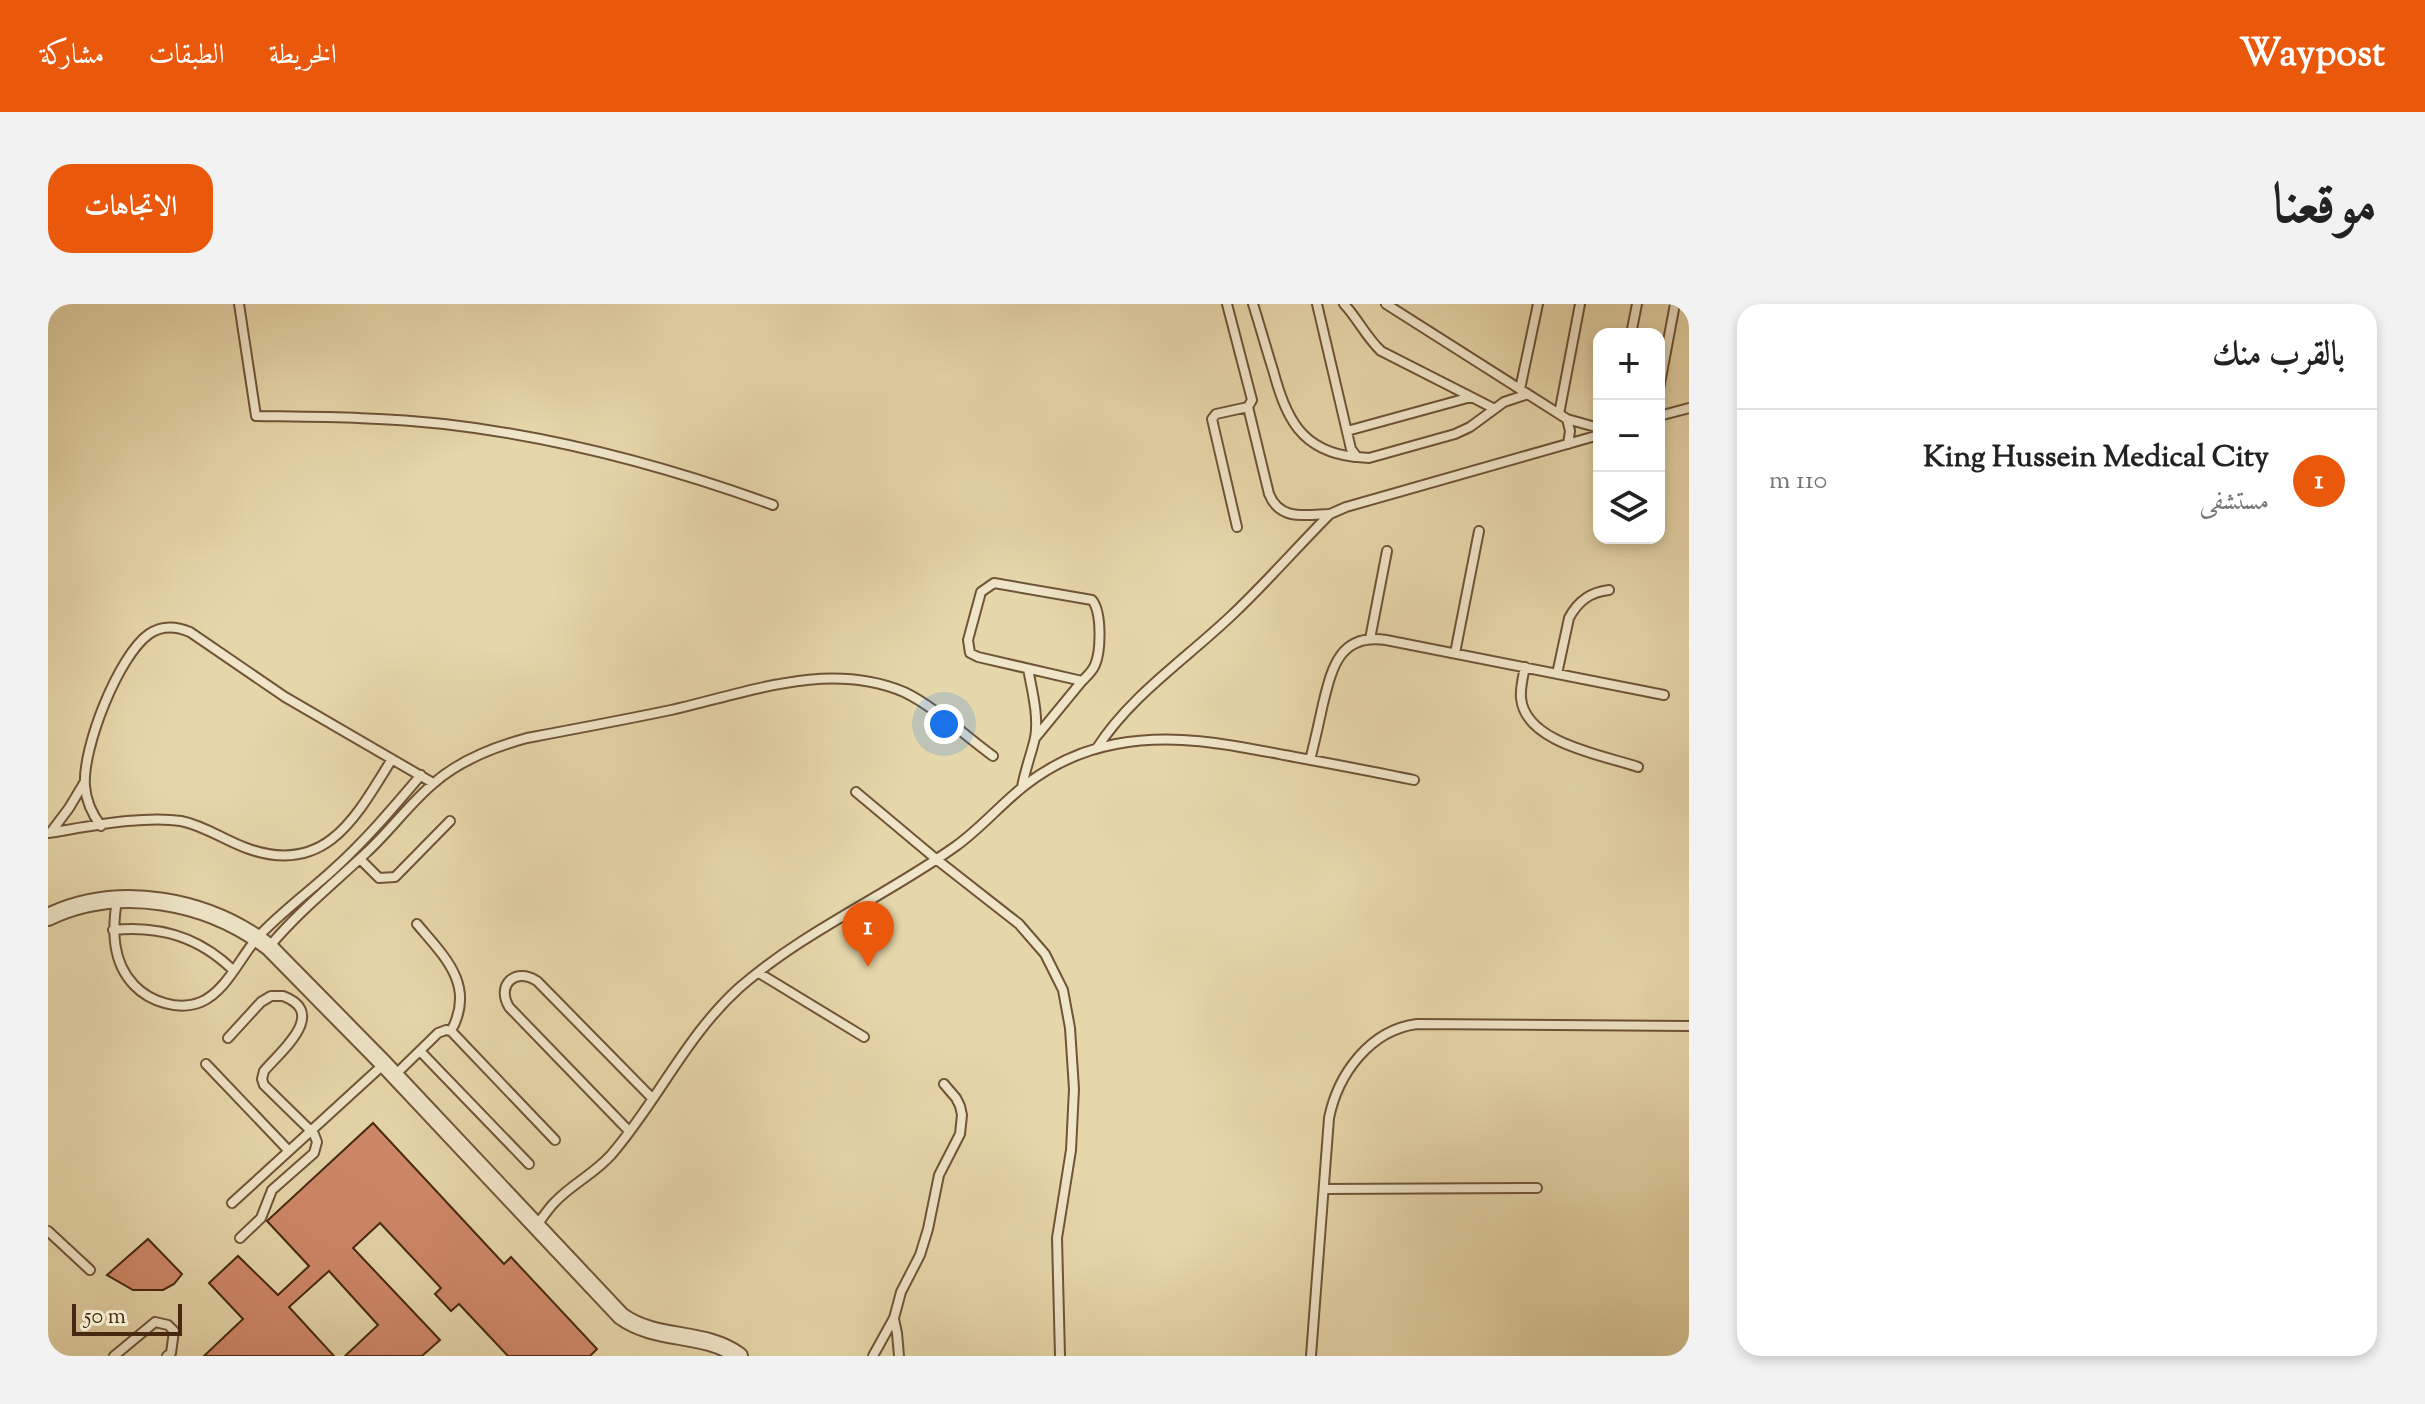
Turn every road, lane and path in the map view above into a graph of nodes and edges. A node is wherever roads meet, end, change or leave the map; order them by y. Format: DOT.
graph roads {
  1 [pos="239,304"];
  2 [pos="1227,304"];
  3 [pos="1253,304"];
  4 [pos="1317,304"];
  5 [pos="1344,304"];
  6 [pos="1386,304"];
  7 [pos="1538,304"];
  8 [pos="1580,304"];
  9 [pos="1637,304"];
  10 [pos="1675,304"];
  11 [pos="1632,328"];
  12 [pos="1665,357"];
  13 [pos="1524,392"];
  14 [pos="1471,397"];
  15 [pos="1688,405"];
  16 [pos="1248,407"];
  17 [pos="1493,408"];
  18 [pos="1665,414"];
  19 [pos="1563,416"];
  20 [pos="1593,426"];
  21 [pos="1347,431"];
  22 [pos="1593,437"];
  23 [pos="1568,444"];
  24 [pos="1357,457"];
  25 [pos="773,505"];
  26 [pos="1330,514"];
  27 [pos="1237,527"];
  28 [pos="1479,531"];
  29 [pos="1387,551"];
  30 [pos="1609,590"];
  31 [pos="1370,639"];
  32 [pos="1455,653"];
  33 [pos="1525,667"];
  34 [pos="1028,669"];
  35 [pos="1557,674"];
  36 [pos="1082,681"];
  37 [pos="1664,695"];
  38 [pos="1035,738"];
  39 [pos="1096,749"];
  40 [pos="993,756"];
  41 [pos="392,759"];
  42 [pos="1310,760"];
  43 [pos="1638,767"];
  44 [pos="421,775"];
  45 [pos="1414,780"];
  46 [pos="84,782"];
  47 [pos="433,783"];
  48 [pos="1022,787"];
  49 [pos="856,792"];
  50 [pos="450,821"];
  51 [pos="101,826"];
  52 [pos="49,832"];
  53 [pos="360,859"];
  54 [pos="936,859"];
  55 [pos="117,899"];
  56 [pos="48,917"];
  57 [pos="417,924"];
  58 [pos="113,930"];
  59 [pos="263,942"];
  60 [pos="233,970"];
  61 [pos="759,973"];
  62 [pos="1689,1026"];
  63 [pos="451,1031"];
  64 [pos="864,1037"];
  65 [pos="228,1038"];
  66 [pos="420,1051"];
  67 [pos="206,1064"];
  68 [pos="389,1070"];
  69 [pos="944,1084"];
  70 [pos="652,1098"];
  71 [pos="629,1131"];
  72 [pos="311,1132"];
  73 [pos="555,1140"];
  74 [pos="289,1151"];
  75 [pos="529,1164"];
  76 [pos="1537,1188"];
  77 [pos="1324,1189"];
  78 [pos="232,1203"];
  79 [pos="536,1226"];
  80 [pos="48,1231"];
  81 [pos="240,1238"];
  82 [pos="90,1270"];
  83 [pos="894,1318"];
  84 [pos="114,1356"];
  85 [pos="167,1356"];
  86 [pos="739,1356"];
  87 [pos="873,1356"];
  88 [pos="899,1356"];
  89 [pos="1060,1356"];
  90 [pos="1311,1356"];
  1 -- 25 [label="lane"];
  2 -- 16 [label="lane"];
  3 -- 24 [label="lane"];
  4 -- 21 [label="lane"];
  5 -- 14 [label="lane"];
  6 -- 13 [label="lane"];
  7 -- 13 [label="lane"];
  8 -- 19 [label="lane"];
  9 -- 11 [label="lane"];
  10 -- 12 [label="lane"];
  13 -- 17 [label="lane"];
  13 -- 19 [label="lane"];
  14 -- 17 [label="lane"];
  14 -- 21 [label="lane"];
  15 -- 18 [label="lane"];
  16 -- 26 [label="lane"];
  16 -- 27 [label="lane"];
  17 -- 24 [label="lane"];
  19 -- 20 [label="lane"];
  19 -- 23 [label="lane"];
  21 -- 24 [label="lane"];
  22 -- 23 [label="lane"];
  23 -- 26 [label="lane"];
  26 -- 39 [label="lane"];
  28 -- 32 [label="lane"];
  29 -- 31 [label="lane"];
  30 -- 35 [label="lane"];
  31 -- 32 [label="lane"];
  31 -- 42 [label="lane"];
  32 -- 33 [label="lane"];
  33 -- 35 [label="lane"];
  33 -- 43 [label="lane"];
  34 -- 36 [label="lane"];
  34 -- 36 [label="lane"];
  34 -- 38 [label="lane"];
  35 -- 37 [label="lane"];
  36 -- 38 [label="lane"];
  38 -- 48 [label="lane"];
  39 -- 42 [label="lane"];
  39 -- 48 [label="lane"];
  40 -- 47 [label="lane"];
  41 -- 44 [label="lane"];
  41 -- 46 [label="lane"];
  41 -- 51 [label="lane"];
  42 -- 45 [label="lane"];
  44 -- 47 [label="lane"];
  44 -- 59 [label="lane"];
  46 -- 51 [label="lane"];
  46 -- 52 [label="lane"];
  47 -- 53 [label="lane"];
  48 -- 54 [label="lane"];
  49 -- 54 [label="lane"];
  50 -- 53 [label="lane"];
  51 -- 52 [label="lane"];
  53 -- 59 [label="lane"];
  54 -- 61 [label="lane"];
  54 -- 89 [label="lane"];
  55 -- 56 [label="street"];
  55 -- 58 [label="lane"];
  55 -- 59 [label="street"];
  57 -- 63 [label="lane"];
  58 -- 60 [label="lane"];
  58 -- 60 [label="lane"];
  59 -- 60 [label="lane"];
  59 -- 68 [label="street"];
  61 -- 64 [label="lane"];
  61 -- 70 [label="lane"];
  62 -- 77 [label="lane"];
  63 -- 66 [label="lane"];
  63 -- 73 [label="lane"];
  65 -- 72 [label="lane"];
  66 -- 68 [label="lane"];
  66 -- 75 [label="lane"];
  67 -- 74 [label="lane"];
  68 -- 72 [label="lane"];
  68 -- 79 [label="street"];
  69 -- 83 [label="lane"];
  70 -- 71 [label="lane"];
  70 -- 71 [label="lane"];
  71 -- 79 [label="lane"];
  72 -- 74 [label="lane"];
  72 -- 81 [label="lane"];
  74 -- 78 [label="lane"];
  76 -- 77 [label="lane"];
  77 -- 90 [label="lane"];
  79 -- 86 [label="street"];
  80 -- 82 [label="lane"];
  83 -- 87 [label="lane"];
  83 -- 88 [label="lane"];
  84 -- 85 [label="lane"];
}
